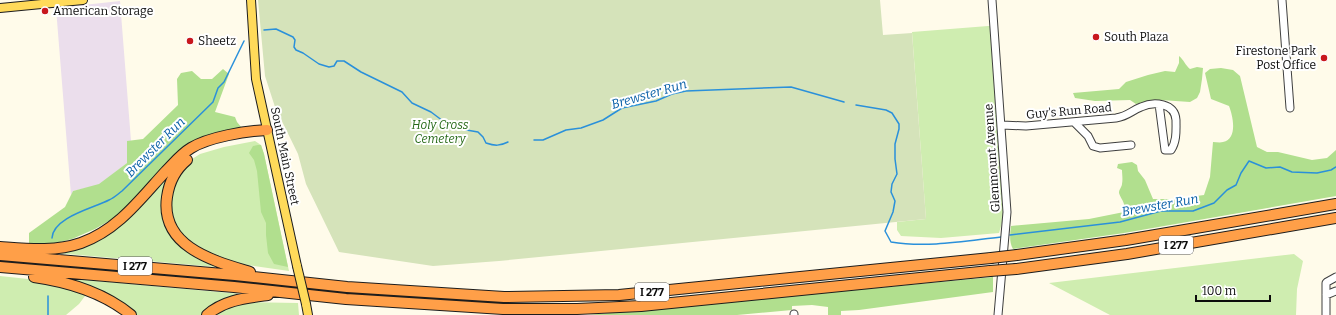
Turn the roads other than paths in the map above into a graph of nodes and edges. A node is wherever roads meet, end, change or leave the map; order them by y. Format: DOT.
graph roads {
  1 [pos="83,0"];
  2 [pos="251,0"];
  3 [pos="992,0"];
  4 [pos="1282,0"];
  5 [pos="0,8"];
  6 [pos="1159,104"];
  7 [pos="1290,108"];
  8 [pos="1074,122"];
  9 [pos="1002,125"];
  10 [pos="267,130"];
  11 [pos="1131,145"];
  12 [pos="1336,204"];
  13 [pos="1336,218"];
  14 [pos="0,247"];
  15 [pos="0,255"];
  16 [pos="0,267"];
  17 [pos="0,272"];
  18 [pos="1336,277"];
  19 [pos="269,279"];
  20 [pos="1336,291"];
  21 [pos="284,292"];
  22 [pos="1326,295"];
  23 [pos="131,315"];
  24 [pos="207,315"];
  25 [pos="308,315"];
  26 [pos="998,315"];
  27 [pos="1326,315"];
  1 -- 5 [label="main road"];
  2 -- 10 [label="main road, South Main Street"];
  3 -- 9 [label="street, Glenmount Avenue"];
  4 -- 7 [label="street"];
  6 -- 6 [label="street"];
  6 -- 8 [label="street, Guy's Run Road"];
  8 -- 9 [label="street, Guy's Run Road"];
  8 -- 11 [label="street"];
  9 -- 26 [label="street, Glenmount Avenue"];
  10 -- 14 [label="highway"];
  10 -- 19 [label="highway"];
  10 -- 25 [label="main road, South Main Street, bridge"];
  12 -- 19 [label="highway, I 277, bridge"];
  13 -- 21 [label="highway, I 277, bridge"];
  15 -- 19 [label="highway, I 277"];
  16 -- 21 [label="highway, I 277"];
  17 -- 23 [label="highway"];
  18 -- 22 [label="street"];
  20 -- 22 [label="street"];
  21 -- 24 [label="highway"];
  22 -- 27 [label="street"];
}
